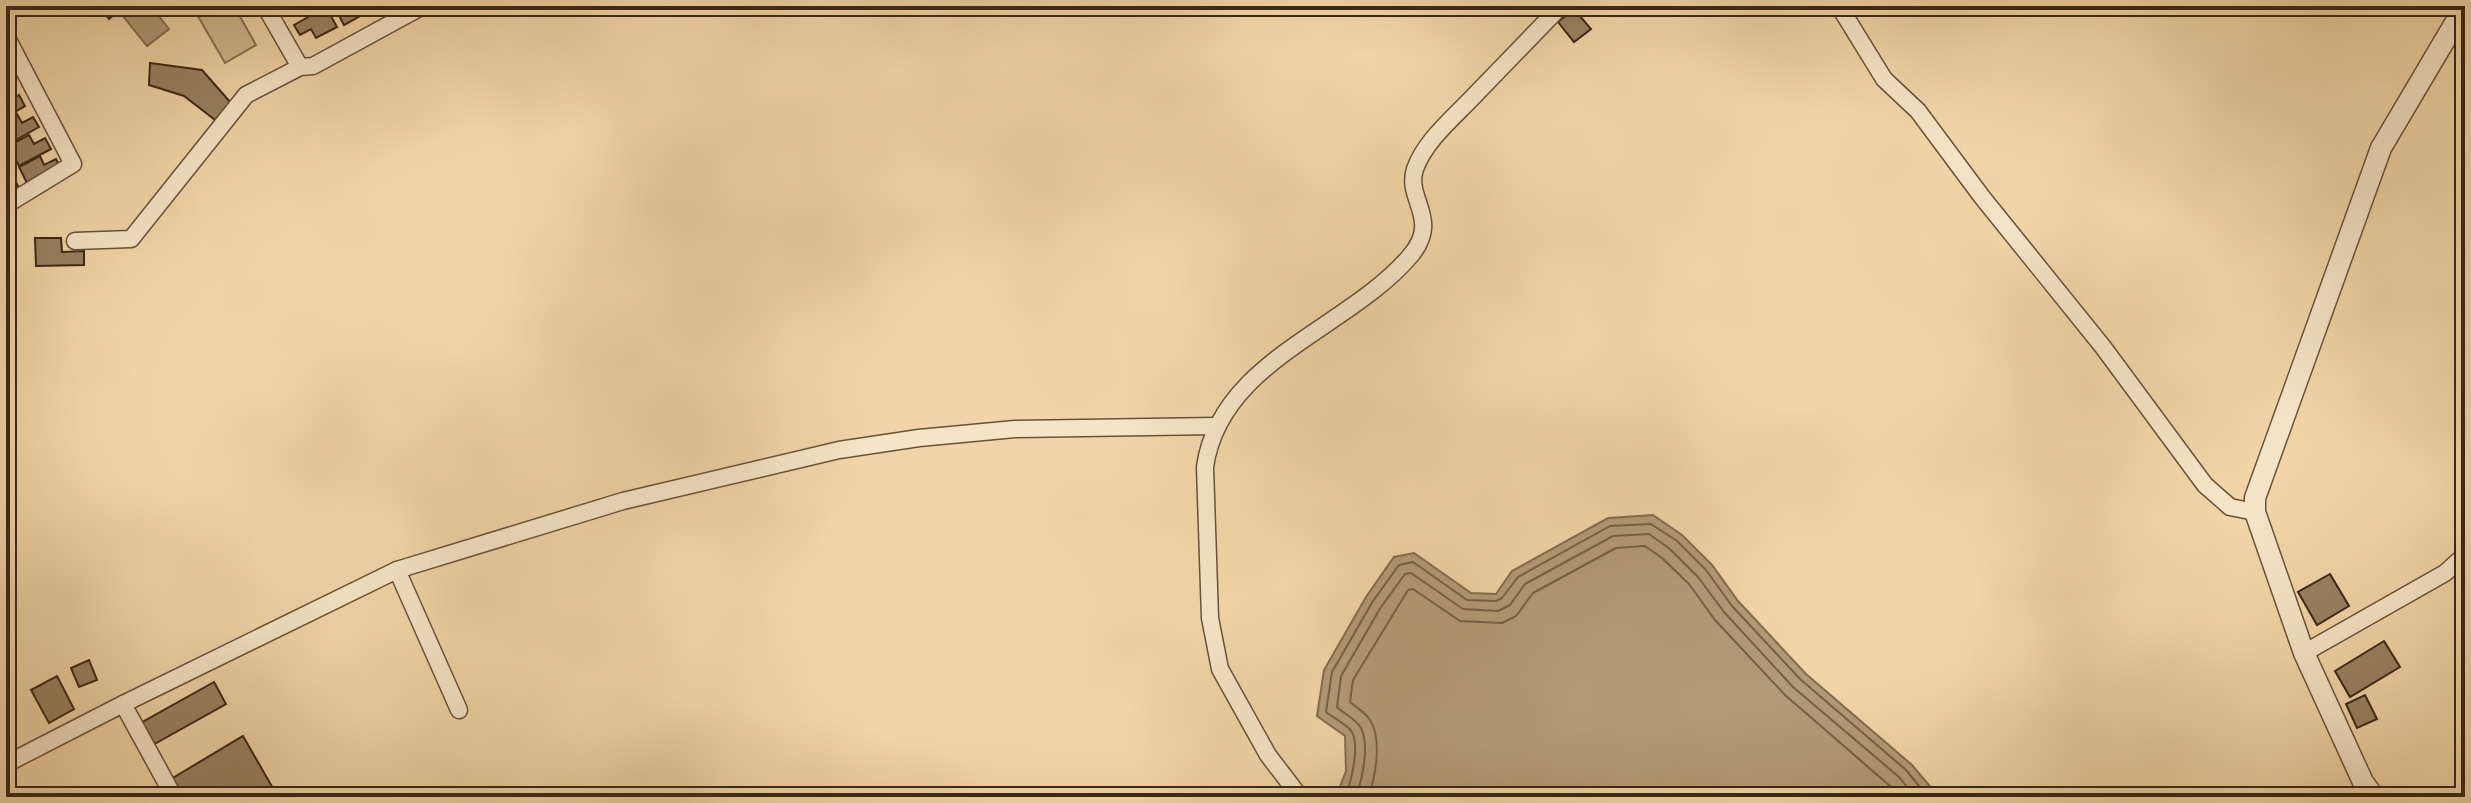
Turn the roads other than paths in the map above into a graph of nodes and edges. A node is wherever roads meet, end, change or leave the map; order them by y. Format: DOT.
graph roads {
  1 [pos="265,6"];
  2 [pos="423,6"];
  3 [pos="1561,6"];
  4 [pos="1839,6"];
  5 [pos="2465,6"];
  6 [pos="396,12"];
  7 [pos="6,36"];
  8 [pos="300,67"];
  9 [pos="6,205"];
  10 [pos="75,241"];
  11 [pos="1216,426"];
  12 [pos="2255,512"];
  13 [pos="2465,555"];
  14 [pos="397,570"];
  15 [pos="2304,653"];
  16 [pos="123,704"];
  17 [pos="459,710"];
  18 [pos="6,764"];
  19 [pos="174,797"];
  20 [pos="1300,797"];
  21 [pos="2374,797"];
  1 -- 8 [label="street"];
  2 -- 6 [label="street"];
  3 -- 11 [label="street"];
  4 -- 12 [label="street"];
  5 -- 12 [label="street"];
  6 -- 8 [label="street"];
  7 -- 9 [label="street"];
  8 -- 10 [label="street"];
  11 -- 14 [label="street"];
  11 -- 20 [label="street"];
  12 -- 15 [label="street"];
  13 -- 15 [label="street"];
  14 -- 16 [label="street"];
  14 -- 17 [label="street"];
  15 -- 21 [label="street"];
  16 -- 18 [label="street"];
  16 -- 19 [label="street"];
}
